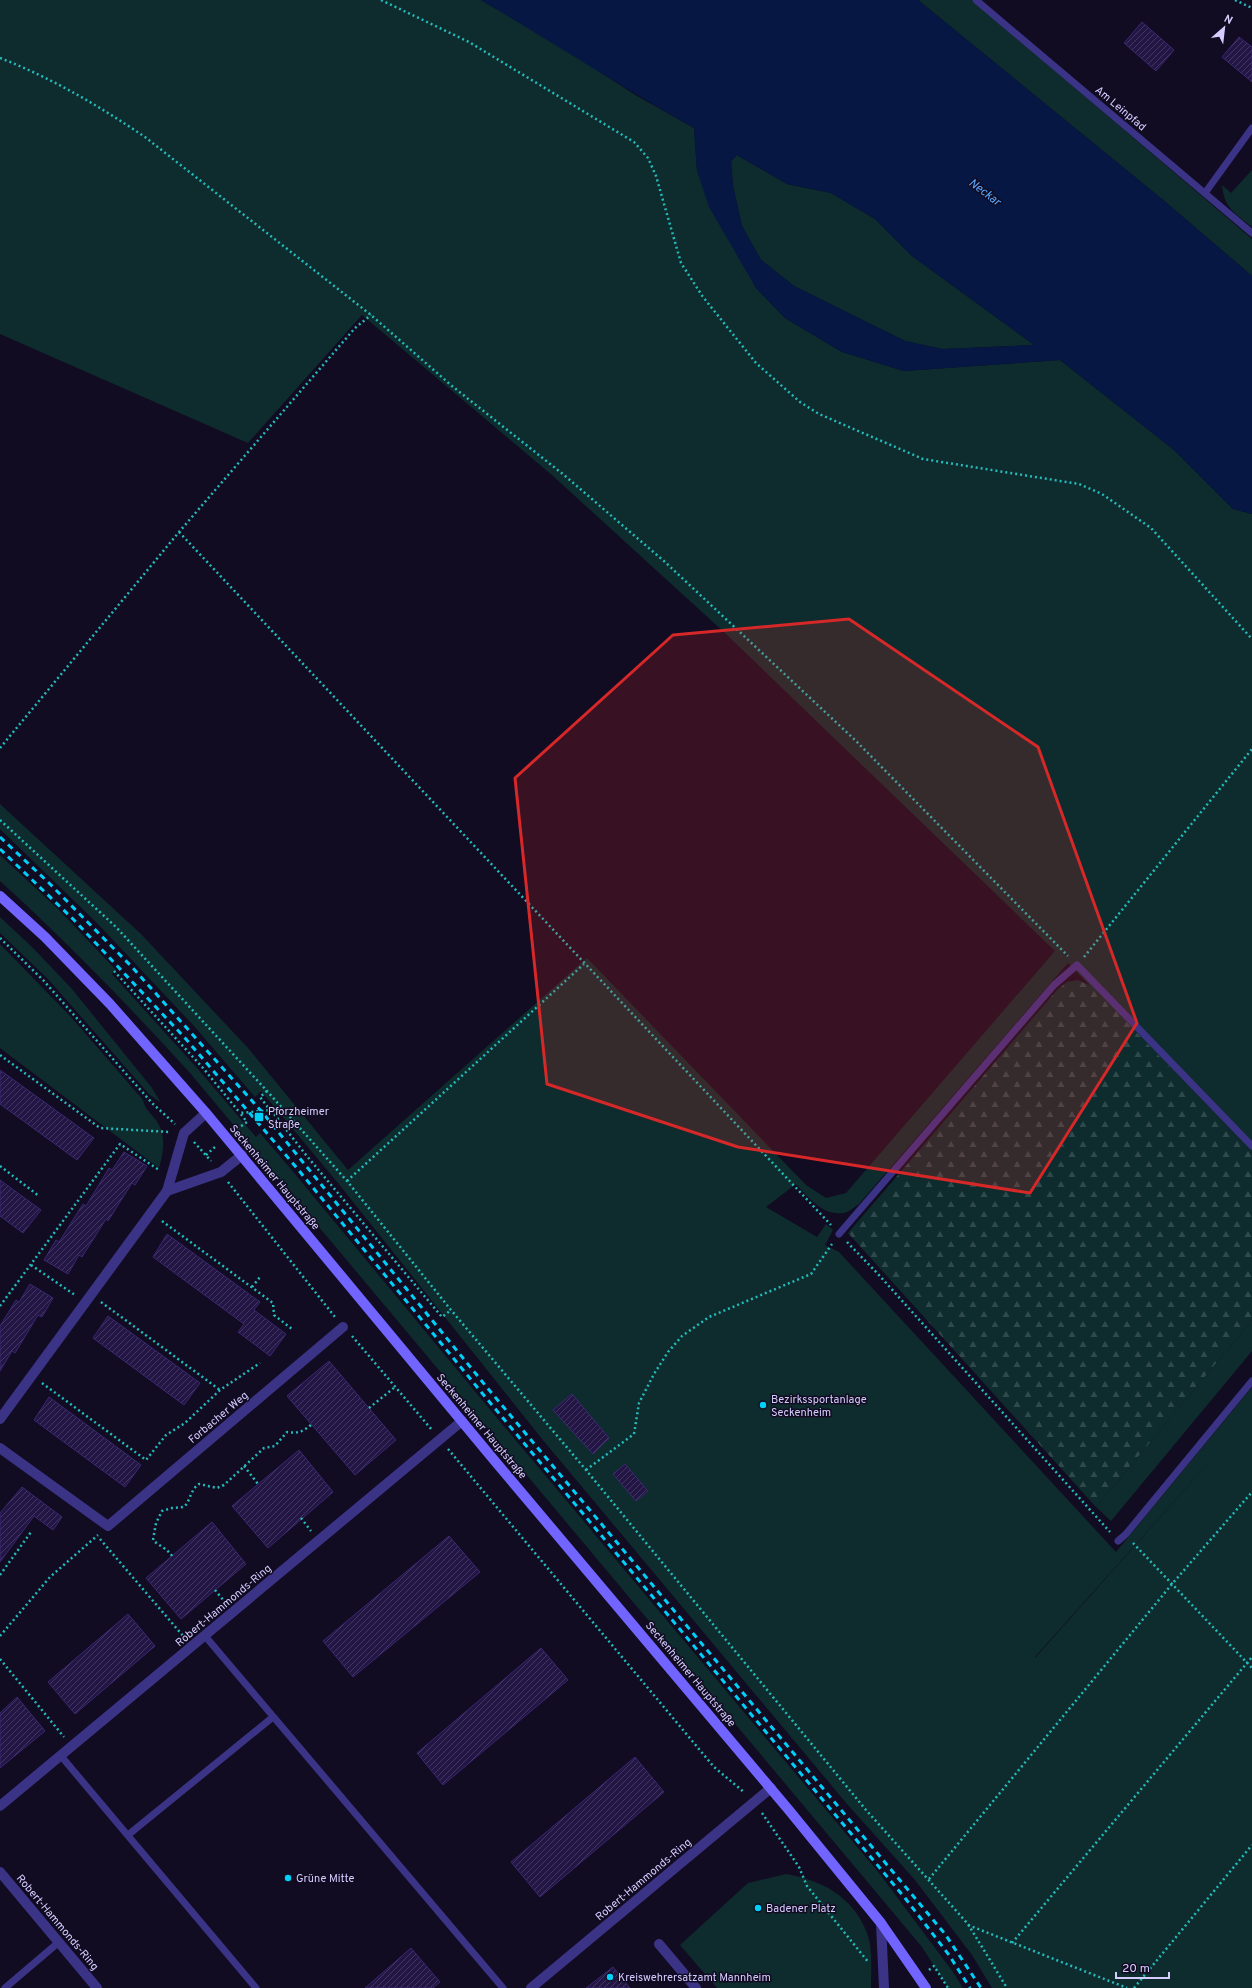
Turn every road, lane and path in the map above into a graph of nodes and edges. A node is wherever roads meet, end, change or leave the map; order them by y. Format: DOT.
graph roads {
  1 [pos="381,0"];
  2 [pos="976,0"];
  3 [pos="1235,0"];
  4 [pos="1252,8"];
  5 [pos="0,58"];
  6 [pos="1252,128"];
  7 [pos="1205,193"];
  8 [pos="1252,233"];
  9 [pos="371,315"];
  10 [pos="179,532"];
  11 [pos="1252,639"];
  12 [pos="0,748"];
  13 [pos="1252,749"];
  14 [pos="0,820"];
  15 [pos="0,896"];
  16 [pos="0,938"];
  17 [pos="584,964"];
  18 [pos="1077,965"];
  19 [pos="114,971"];
  20 [pos="0,1056"];
  21 [pos="267,1091"];
  22 [pos="270,1110"];
  23 [pos="206,1113"];
  24 [pos="240,1114"];
  25 [pos="184,1133"];
  26 [pos="227,1138"];
  27 [pos="1252,1146"];
  28 [pos="206,1155"];
  29 [pos="242,1155"];
  30 [pos="0,1166"];
  31 [pos="221,1172"];
  32 [pos="171,1178"];
  33 [pos="347,1181"];
  34 [pos="167,1191"];
  35 [pos="39,1196"];
  36 [pos="150,1213"];
  37 [pos="839,1234"];
  38 [pos="31,1264"];
  39 [pos="260,1277"];
  40 [pos="252,1287"];
  41 [pos="88,1298"];
  42 [pos="0,1306"];
  43 [pos="451,1310"];
  44 [pos="343,1327"];
  45 [pos="292,1329"];
  46 [pos="260,1363"];
  47 [pos="32,1376"];
  48 [pos="1252,1381"];
  49 [pos="395,1387"];
  50 [pos="220,1390"];
  51 [pos="369,1408"];
  52 [pos="0,1419"];
  53 [pos="462,1421"];
  54 [pos="312,1424"];
  55 [pos="440,1439"];
  56 [pos="0,1448"];
  57 [pos="244,1466"];
  58 [pos="586,1470"];
  59 [pos="258,1484"];
  60 [pos="1252,1492"];
  61 [pos="108,1526"];
  62 [pos="31,1532"];
  63 [pos="1126,1534"];
  64 [pos="98,1535"];
  65 [pos="1118,1541"];
  66 [pos="172,1556"];
  67 [pos="0,1575"];
  68 [pos="1172,1584"];
  69 [pos="0,1636"];
  70 [pos="205,1636"];
  71 [pos="192,1646"];
  72 [pos="1252,1657"];
  73 [pos="0,1659"];
  74 [pos="1247,1662"];
  75 [pos="1252,1668"];
  76 [pos="273,1717"];
  77 [pos="72,1746"];
  78 [pos="60,1756"];
  79 [pos="771,1788"];
  80 [pos="754,1802"];
  81 [pos="0,1806"];
  82 [pos="128,1835"];
  83 [pos="1252,1845"];
  84 [pos="0,1872"];
  85 [pos="929,1879"];
  86 [pos="881,1923"];
  87 [pos="968,1924"];
  88 [pos="59,1942"];
  89 [pos="1012,1943"];
  90 [pos="659,1944"];
  91 [pos="884,1983"];
  92 [pos="5,1988"];
  93 [pos="97,1988"];
  94 [pos="256,1988"];
  95 [pos="503,1988"];
  96 [pos="531,1988"];
  97 [pos="696,1988"];
  98 [pos="926,1988"];
  99 [pos="1007,1988"];
  100 [pos="1127,1988"];
  101 [pos="1134,1988"];
  1 -- 11 [label="path"];
  2 -- 7 [label="lane, Am Leinpfad"];
  3 -- 4 [label="path"];
  5 -- 9 [label="path"];
  6 -- 7 [label="lane"];
  7 -- 8 [label="lane, Am Leinpfad"];
  9 -- 10 [label="path"];
  9 -- 18 [label="path"];
  10 -- 12 [label="path"];
  10 -- 17 [label="path"];
  13 -- 18 [label="path"];
  14 -- 21 [label="path"];
  15 -- 23 [label="main road, Seckenheimer Hauptstraße"];
  16 -- 25 [label="path"];
  17 -- 33 [label="path"];
  17 -- 37 [label="path"];
  18 -- 27 [label="lane"];
  18 -- 37 [label="lane"];
  19 -- 24 [label="path"];
  20 -- 25 [label="path"];
  21 -- 22 [label="path"];
  21 -- 33 [label="path"];
  22 -- 24 [label="path"];
  22 -- 43 [label="path"];
  23 -- 25 [label="street"];
  23 -- 26 [label="main road, Seckenheimer Hauptstraße"];
  24 -- 26 [label="path"];
  25 -- 28 [label="path"];
  25 -- 32 [label="street"];
  26 -- 28 [label="path"];
  26 -- 29 [label="main road, Seckenheimer Hauptstraße"];
  28 -- 31 [label="path"];
  29 -- 31 [label="street"];
  29 -- 53 [label="main road, Seckenheimer Hauptstraße"];
  30 -- 35 [label="path"];
  31 -- 34 [label="street"];
  31 -- 44 [label="path"];
  32 -- 34 [label="street"];
  32 -- 38 [label="path"];
  33 -- 43 [label="path"];
  34 -- 36 [label="street"];
  36 -- 40 [label="path"];
  36 -- 41 [label="street"];
  37 -- 58 [label="path"];
  37 -- 65 [label="path"];
  38 -- 41 [label="path"];
  38 -- 42 [label="path"];
  39 -- 40 [label="path"];
  40 -- 45 [label="path"];
  41 -- 47 [label="street"];
  41 -- 50 [label="path"];
  43 -- 58 [label="path"];
  44 -- 49 [label="path"];
  44 -- 61 [label="street, Forbacher Weg"];
  46 -- 50 [label="path"];
  47 -- 50 [label="path"];
  47 -- 52 [label="street"];
  48 -- 63 [label="lane"];
  49 -- 51 [label="path"];
  49 -- 55 [label="path"];
  53 -- 55 [label="street, Robert-Hammonds-Ring"];
  53 -- 79 [label="main road, Seckenheimer Hauptstraße"];
  54 -- 57 [label="path"];
  55 -- 70 [label="street, Robert-Hammonds-Ring"];
  55 -- 80 [label="path"];
  56 -- 61 [label="street"];
  57 -- 59 [label="path"];
  57 -- 66 [label="path"];
  58 -- 85 [label="path"];
  60 -- 68 [label="path"];
  61 -- 64 [label="path"];
  62 -- 67 [label="path"];
  63 -- 65 [label="lane"];
  63 -- 68 [label="path"];
  64 -- 69 [label="path"];
  64 -- 71 [label="path"];
  68 -- 74 [label="path"];
  68 -- 85 [label="path"];
  70 -- 71 [label="street, Robert-Hammonds-Ring"];
  70 -- 76 [label="lane"];
  71 -- 77 [label="street, Robert-Hammonds-Ring"];
  72 -- 74 [label="path"];
  73 -- 77 [label="path"];
  74 -- 75 [label="path"];
  74 -- 89 [label="path"];
  76 -- 82 [label="lane"];
  76 -- 95 [label="lane"];
  77 -- 78 [label="street, Robert-Hammonds-Ring"];
  78 -- 81 [label="street, Robert-Hammonds-Ring"];
  78 -- 82 [label="lane"];
  79 -- 80 [label="street, Robert-Hammonds-Ring"];
  79 -- 86 [label="main road, Seckenheimer Hauptstraße"];
  80 -- 91 [label="path"];
  80 -- 96 [label="street, Robert-Hammonds-Ring"];
  82 -- 94 [label="lane"];
  83 -- 101 [label="path"];
  84 -- 88 [label="street, Robert-Hammonds-Ring"];
  85 -- 87 [label="path"];
  86 -- 91 [label="street"];
  86 -- 98 [label="main road, Seckenheimer Hauptstraße"];
  87 -- 89 [label="path"];
  87 -- 99 [label="path"];
  88 -- 92 [label="lane"];
  88 -- 93 [label="street, Robert-Hammonds-Ring"];
  89 -- 100 [label="path"];
  90 -- 97 [label="street"];
}
